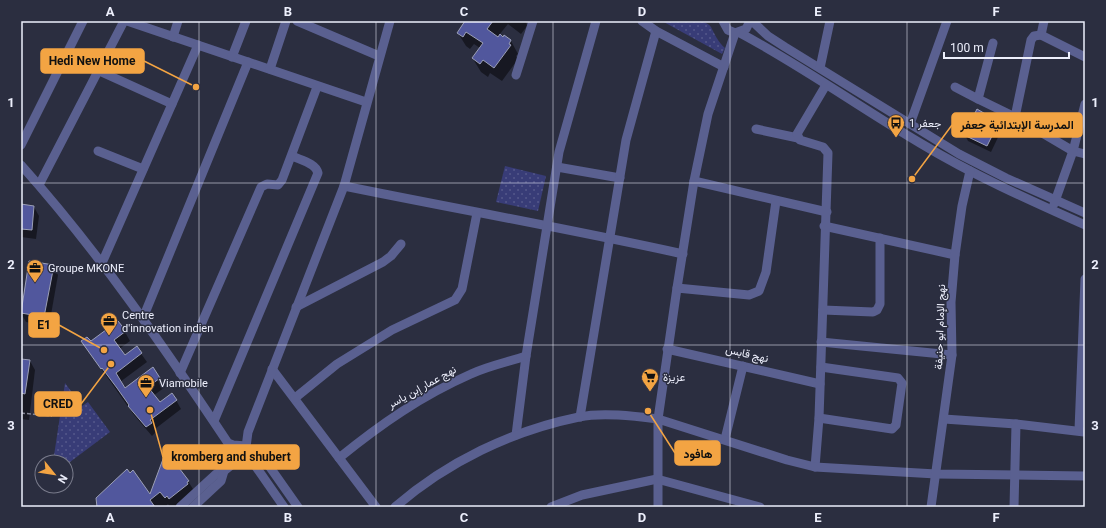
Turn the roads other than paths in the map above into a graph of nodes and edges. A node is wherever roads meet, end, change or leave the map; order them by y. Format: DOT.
graph roads {
  1 [pos="83,21"];
  2 [pos="125,21"];
  3 [pos="178,21"];
  4 [pos="246,21"];
  5 [pos="286,21"];
  6 [pos="297,21"];
  7 [pos="390,21"];
  8 [pos="533,21"];
  9 [pos="596,21"];
  10 [pos="642,21"];
  11 [pos="716,21"];
  12 [pos="751,21"];
  13 [pos="830,21"];
  14 [pos="947,21"];
  15 [pos="1044,21"];
  16 [pos="724,24"];
  17 [pos="656,31"];
  18 [pos="737,33"];
  19 [pos="1041,35"];
  20 [pos="173,37"];
  21 [pos="993,43"];
  22 [pos="198,46"];
  23 [pos="379,56"];
  24 [pos="232,57"];
  25 [pos="1085,57"];
  26 [pos="248,62"];
  27 [pos="724,67"];
  28 [pos="820,68"];
  29 [pos="270,69"];
  30 [pos="97,70"];
  31 [pos="516,74"];
  32 [pos="826,84"];
  33 [pos="317,87"];
  34 [pos="955,87"];
  35 [pos="978,99"];
  36 [pos="366,102"];
  37 [pos="172,104"];
  38 [pos="1085,104"];
  39 [pos="1015,117"];
  40 [pos="910,124"];
  41 [pos="756,129"];
  42 [pos="798,138"];
  43 [pos="21,145"];
  44 [pos="98,151"];
  45 [pos="1073,151"];
  46 [pos="1085,154"];
  47 [pos="292,156"];
  48 [pos="21,165"];
  49 [pos="557,167"];
  50 [pos="143,169"];
  51 [pos="970,171"];
  52 [pos="620,178"];
  53 [pos="694,181"];
  54 [pos="39,185"];
  55 [pos="344,186"];
  56 [pos="1056,200"];
  57 [pos="776,201"];
  58 [pos="1052,210"];
  59 [pos="827,212"];
  60 [pos="477,213"];
  61 [pos="1085,213"];
  62 [pos="1085,225"];
  63 [pos="547,226"];
  64 [pos="824,226"];
  65 [pos="609,238"];
  66 [pos="880,238"];
  67 [pos="401,244"];
  68 [pos="683,254"];
  69 [pos="955,255"];
  70 [pos="102,263"];
  71 [pos="1085,279"];
  72 [pos="677,288"];
  73 [pos="296,307"];
  74 [pos="823,310"];
  75 [pos="143,318"];
  76 [pos="821,342"];
  77 [pos="667,349"];
  78 [pos="952,355"];
  79 [pos="526,356"];
  80 [pos="743,366"];
  81 [pos="821,367"];
  82 [pos="272,369"];
  83 [pos="180,373"];
  84 [pos="820,384"];
  85 [pos="295,398"];
  86 [pos="580,417"];
  87 [pos="819,418"];
  88 [pos="658,419"];
  89 [pos="944,419"];
  90 [pos="214,421"];
  91 [pos="1016,424"];
  92 [pos="1082,431"];
  93 [pos="516,435"];
  94 [pos="725,440"];
  95 [pos="247,448"];
  96 [pos="339,458"];
  97 [pos="815,468"];
  98 [pos="224,471"];
  99 [pos="936,474"];
  100 [pos="1014,476"];
  101 [pos="1085,476"];
  102 [pos="657,479"];
  103 [pos="180,507"];
  104 [pos="193,507"];
  105 [pos="284,507"];
  106 [pos="298,507"];
  107 [pos="376,507"];
  108 [pos="395,507"];
  109 [pos="551,507"];
  110 [pos="658,507"];
  111 [pos="760,507"];
  112 [pos="931,507"];
  113 [pos="1014,507"];
  1 -- 43 [label="street"];
  2 -- 20 [label="street"];
  2 -- 30 [label="street"];
  3 -- 20 [label="street"];
  4 -- 24 [label="street"];
  5 -- 29 [label="street"];
  6 -- 23 [label="street"];
  7 -- 23 [label="street"];
  8 -- 31 [label="street"];
  9 -- 49 [label="street"];
  10 -- 17 [label="street"];
  11 -- 16 [label="street"];
  12 -- 18 [label="street"];
  12 -- 28 [label="street"];
  13 -- 28 [label="street"];
  14 -- 40 [label="street"];
  15 -- 19 [label="street"];
  16 -- 18 [label="street"];
  17 -- 27 [label="street"];
  17 -- 52 [label="street"];
  18 -- 27 [label="street"];
  18 -- 32 [label="street"];
  19 -- 25 [label="street"];
  19 -- 39 [label="street"];
  20 -- 22 [label="street"];
  21 -- 35 [label="street"];
  22 -- 24 [label="street"];
  22 -- 37 [label="street"];
  23 -- 36 [label="street"];
  24 -- 26 [label="street"];
  26 -- 29 [label="street"];
  26 -- 75 [label="street"];
  27 -- 53 [label="street"];
  28 -- 40 [label="street"];
  29 -- 33 [label="street"];
  30 -- 37 [label="street"];
  30 -- 54 [label="street"];
  32 -- 42 [label="street"];
  32 -- 51 [label="street"];
  33 -- 36 [label="street"];
  33 -- 47 [label="street"];
  34 -- 35 [label="street"];
  35 -- 39 [label="street"];
  36 -- 55 [label="street"];
  37 -- 50 [label="street"];
  38 -- 45 [label="street"];
  39 -- 45 [label="street"];
  40 -- 56 [label="street"];
  41 -- 42 [label="street"];
  42 -- 59 [label="street"];
  44 -- 50 [label="street"];
  45 -- 46 [label="street"];
  45 -- 56 [label="street"];
  47 -- 83 [label="street"];
  47 -- 90 [label="street"];
  48 -- 54 [label="street"];
  49 -- 52 [label="street"];
  49 -- 63 [label="street"];
  50 -- 70 [label="street"];
  51 -- 58 [label="street"];
  51 -- 69 [label="street, نهج الإمام ابو حنيفة"];
  52 -- 65 [label="street"];
  53 -- 57 [label="street"];
  53 -- 68 [label="street"];
  54 -- 70 [label="street"];
  55 -- 60 [label="street"];
  55 -- 73 [label="street"];
  56 -- 58 [label="street"];
  56 -- 61 [label="street"];
  57 -- 59 [label="street"];
  57 -- 72 [label="street"];
  58 -- 62 [label="street"];
  59 -- 64 [label="street"];
  60 -- 63 [label="street"];
  60 -- 85 [label="street"];
  63 -- 65 [label="street"];
  63 -- 79 [label="street"];
  64 -- 66 [label="street"];
  64 -- 74 [label="street"];
  65 -- 68 [label="street"];
  65 -- 86 [label="street"];
  66 -- 69 [label="street"];
  66 -- 74 [label="street"];
  67 -- 73 [label="street"];
  68 -- 72 [label="street"];
  69 -- 78 [label="street, نهج الإمام ابو حنيفة"];
  70 -- 75 [label="street"];
  71 -- 92 [label="street"];
  72 -- 77 [label="street"];
  73 -- 82 [label="street"];
  74 -- 76 [label="street"];
  75 -- 83 [label="street"];
  76 -- 78 [label="street"];
  76 -- 81 [label="street"];
  77 -- 80 [label="street, نهج قابس"];
  77 -- 88 [label="street"];
  78 -- 89 [label="street, نهج الإمام ابو حنيفة"];
  79 -- 93 [label="street"];
  79 -- 96 [label="street, نهج عمار إبن ياسر"];
  80 -- 84 [label="street, نهج قابس"];
  80 -- 94 [label="street"];
  81 -- 84 [label="street"];
  81 -- 87 [label="street"];
  82 -- 85 [label="street"];
  82 -- 95 [label="street"];
  83 -- 90 [label="street"];
  84 -- 87 [label="street"];
  85 -- 96 [label="street"];
  86 -- 88 [label="street"];
  86 -- 93 [label="street"];
  87 -- 97 [label="street"];
  88 -- 94 [label="street"];
  88 -- 102 [label="street"];
  89 -- 91 [label="street"];
  89 -- 99 [label="street, نهج الإمام ابو حنيفة"];
  90 -- 95 [label="street"];
  91 -- 92 [label="street"];
  91 -- 100 [label="street"];
  93 -- 108 [label="street"];
  94 -- 97 [label="street"];
  95 -- 98 [label="street"];
  95 -- 105 [label="street"];
  95 -- 106 [label="street"];
  96 -- 107 [label="street"];
  97 -- 99 [label="street"];
  98 -- 103 [label="street"];
  98 -- 104 [label="street"];
  99 -- 100 [label="street"];
  99 -- 112 [label="street, نهج الإمام ابو حنيفة"];
  100 -- 101 [label="street"];
  100 -- 113 [label="street"];
  102 -- 109 [label="street"];
  102 -- 110 [label="street"];
  102 -- 111 [label="street"];
}
